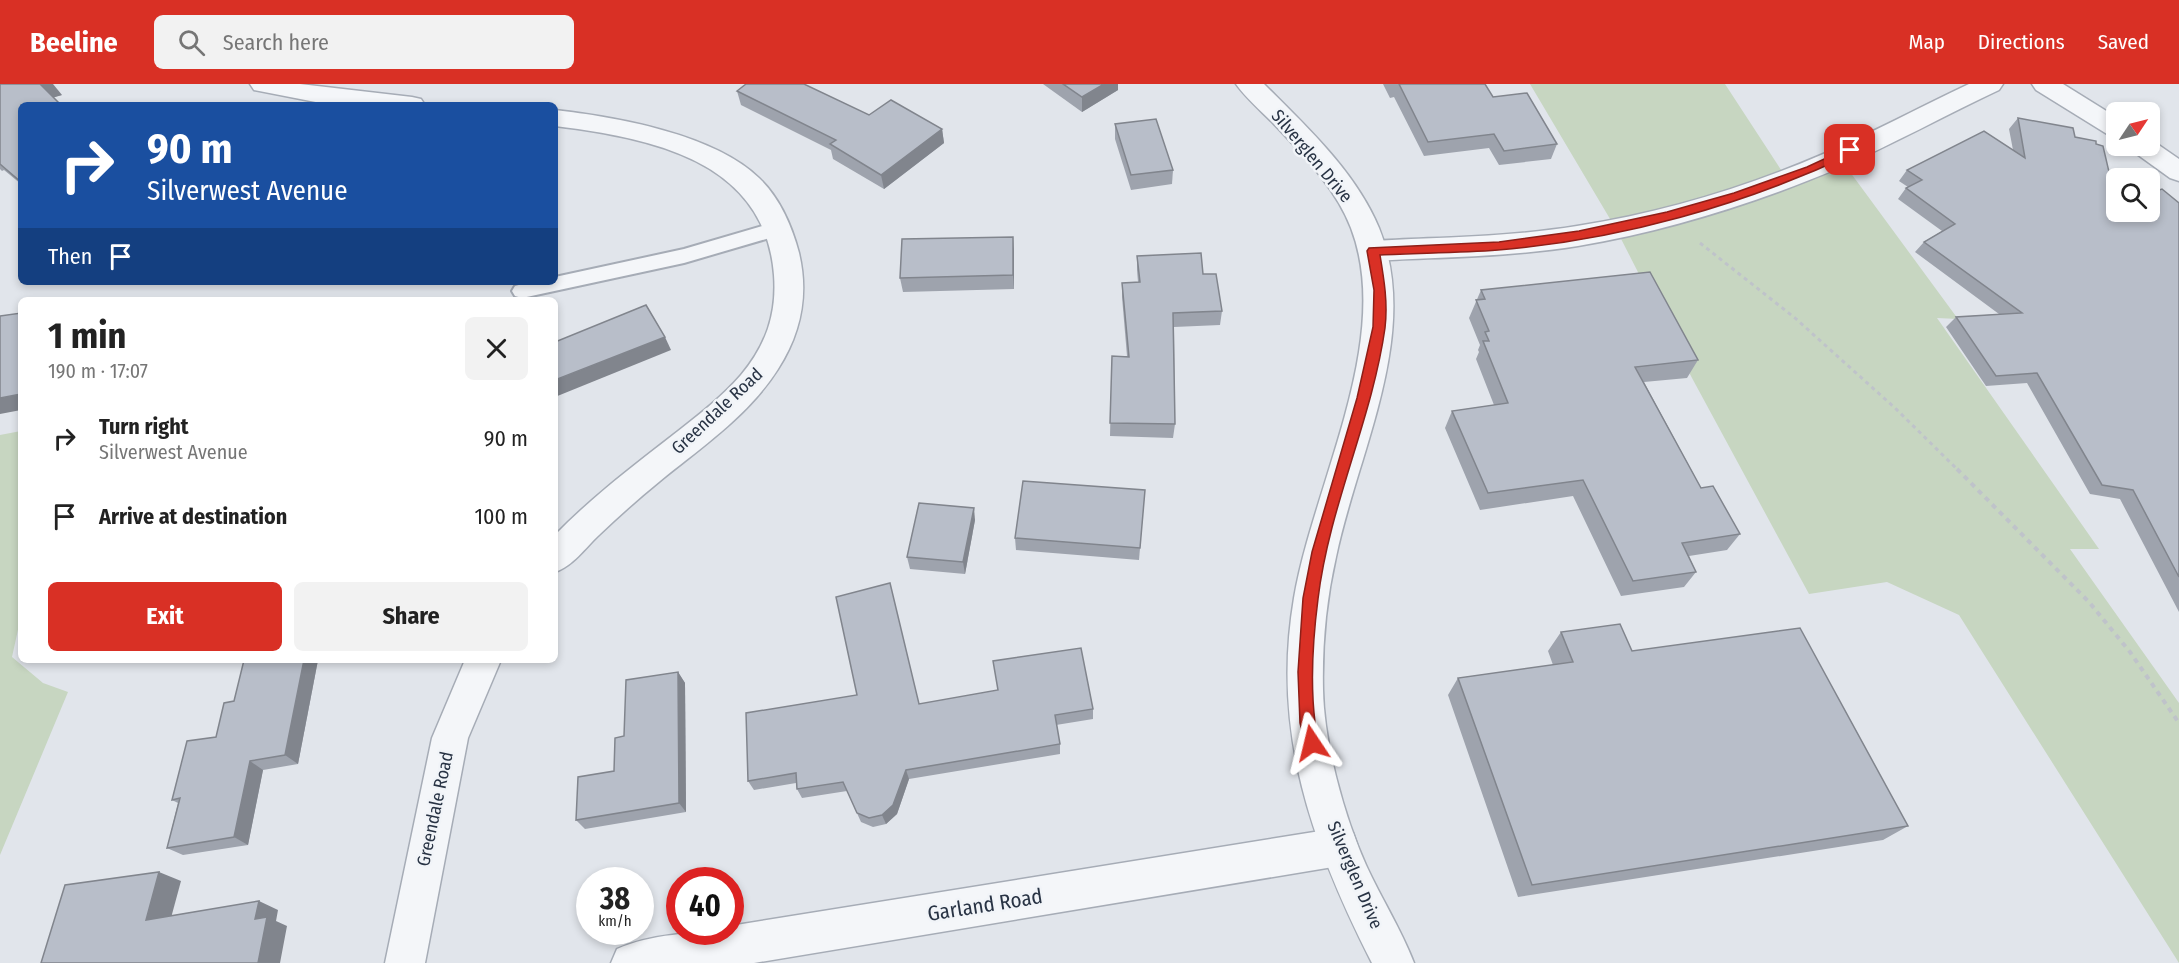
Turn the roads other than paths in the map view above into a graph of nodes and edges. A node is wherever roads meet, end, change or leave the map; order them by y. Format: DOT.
graph roads {
  1 [pos="263,84"];
  2 [pos="1249,84"];
  3 [pos="1990,84"];
  4 [pos="2045,84"];
  5 [pos="382,102"];
  6 [pos="558,119"];
  7 [pos="2106,122"];
  8 [pos="2157,156"];
  9 [pos="2179,172"];
  10 [pos="776,229"];
  11 [pos="1373,251"];
  12 [pos="558,283"];
  13 [pos="550,285"];
  14 [pos="522,291"];
  15 [pos="566,534"];
  16 [pos="558,551"];
  17 [pos="482,663"];
  18 [pos="1339,847"];
  19 [pos="405,963"];
  20 [pos="631,963"];
  21 [pos="1394,963"];
  1 -- 5 [label="street"];
  2 -- 11 [label="street, Silverglen Drive"];
  3 -- 11 [label="street"];
  4 -- 7 [label="street"];
  6 -- 10 [label="street, Greendale Road"];
  8 -- 9 [label="street"];
  10 -- 12 [label="lane"];
  10 -- 15 [label="street, Greendale Road"];
  11 -- 18 [label="street, Silverglen Drive"];
  13 -- 14 [label="lane"];
  15 -- 16 [label="street, Greendale Road"];
  17 -- 19 [label="street, Greendale Road"];
  18 -- 20 [label="street, Garland Road"];
  18 -- 21 [label="street, Silverglen Drive"];
}
